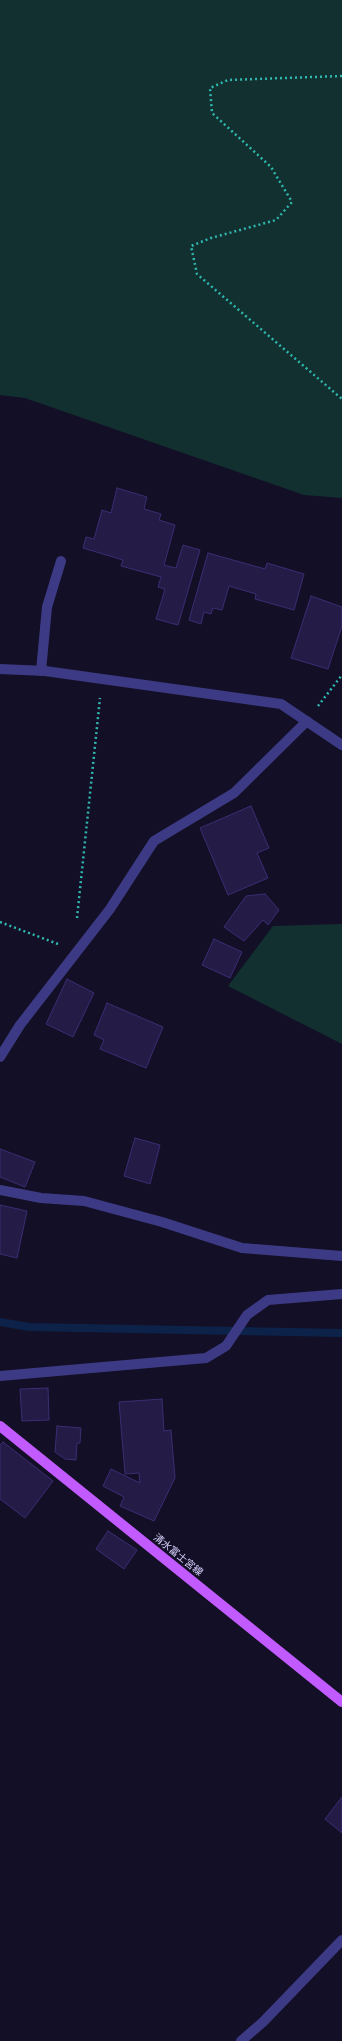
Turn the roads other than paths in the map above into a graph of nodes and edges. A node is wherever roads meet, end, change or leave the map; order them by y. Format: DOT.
graph roads {
  1 [pos="61,561"];
  2 [pos="0,669"];
  3 [pos="41,671"];
  4 [pos="307,721"];
  5 [pos="342,745"];
  6 [pos="0,1057"];
  7 [pos="0,1190"];
  8 [pos="342,1256"];
  9 [pos="342,1294"];
  10 [pos="0,1376"];
  11 [pos="0,1426"];
  12 [pos="342,1702"];
  13 [pos="342,1940"];
  14 [pos="241,2041"];
  1 -- 3 [label="street"];
  2 -- 3 [label="street"];
  3 -- 4 [label="street"];
  4 -- 5 [label="street"];
  4 -- 6 [label="street"];
  7 -- 8 [label="street"];
  9 -- 10 [label="street"];
  11 -- 12 [label="main road, 清水富士宮線"];
  13 -- 14 [label="street"];
}
